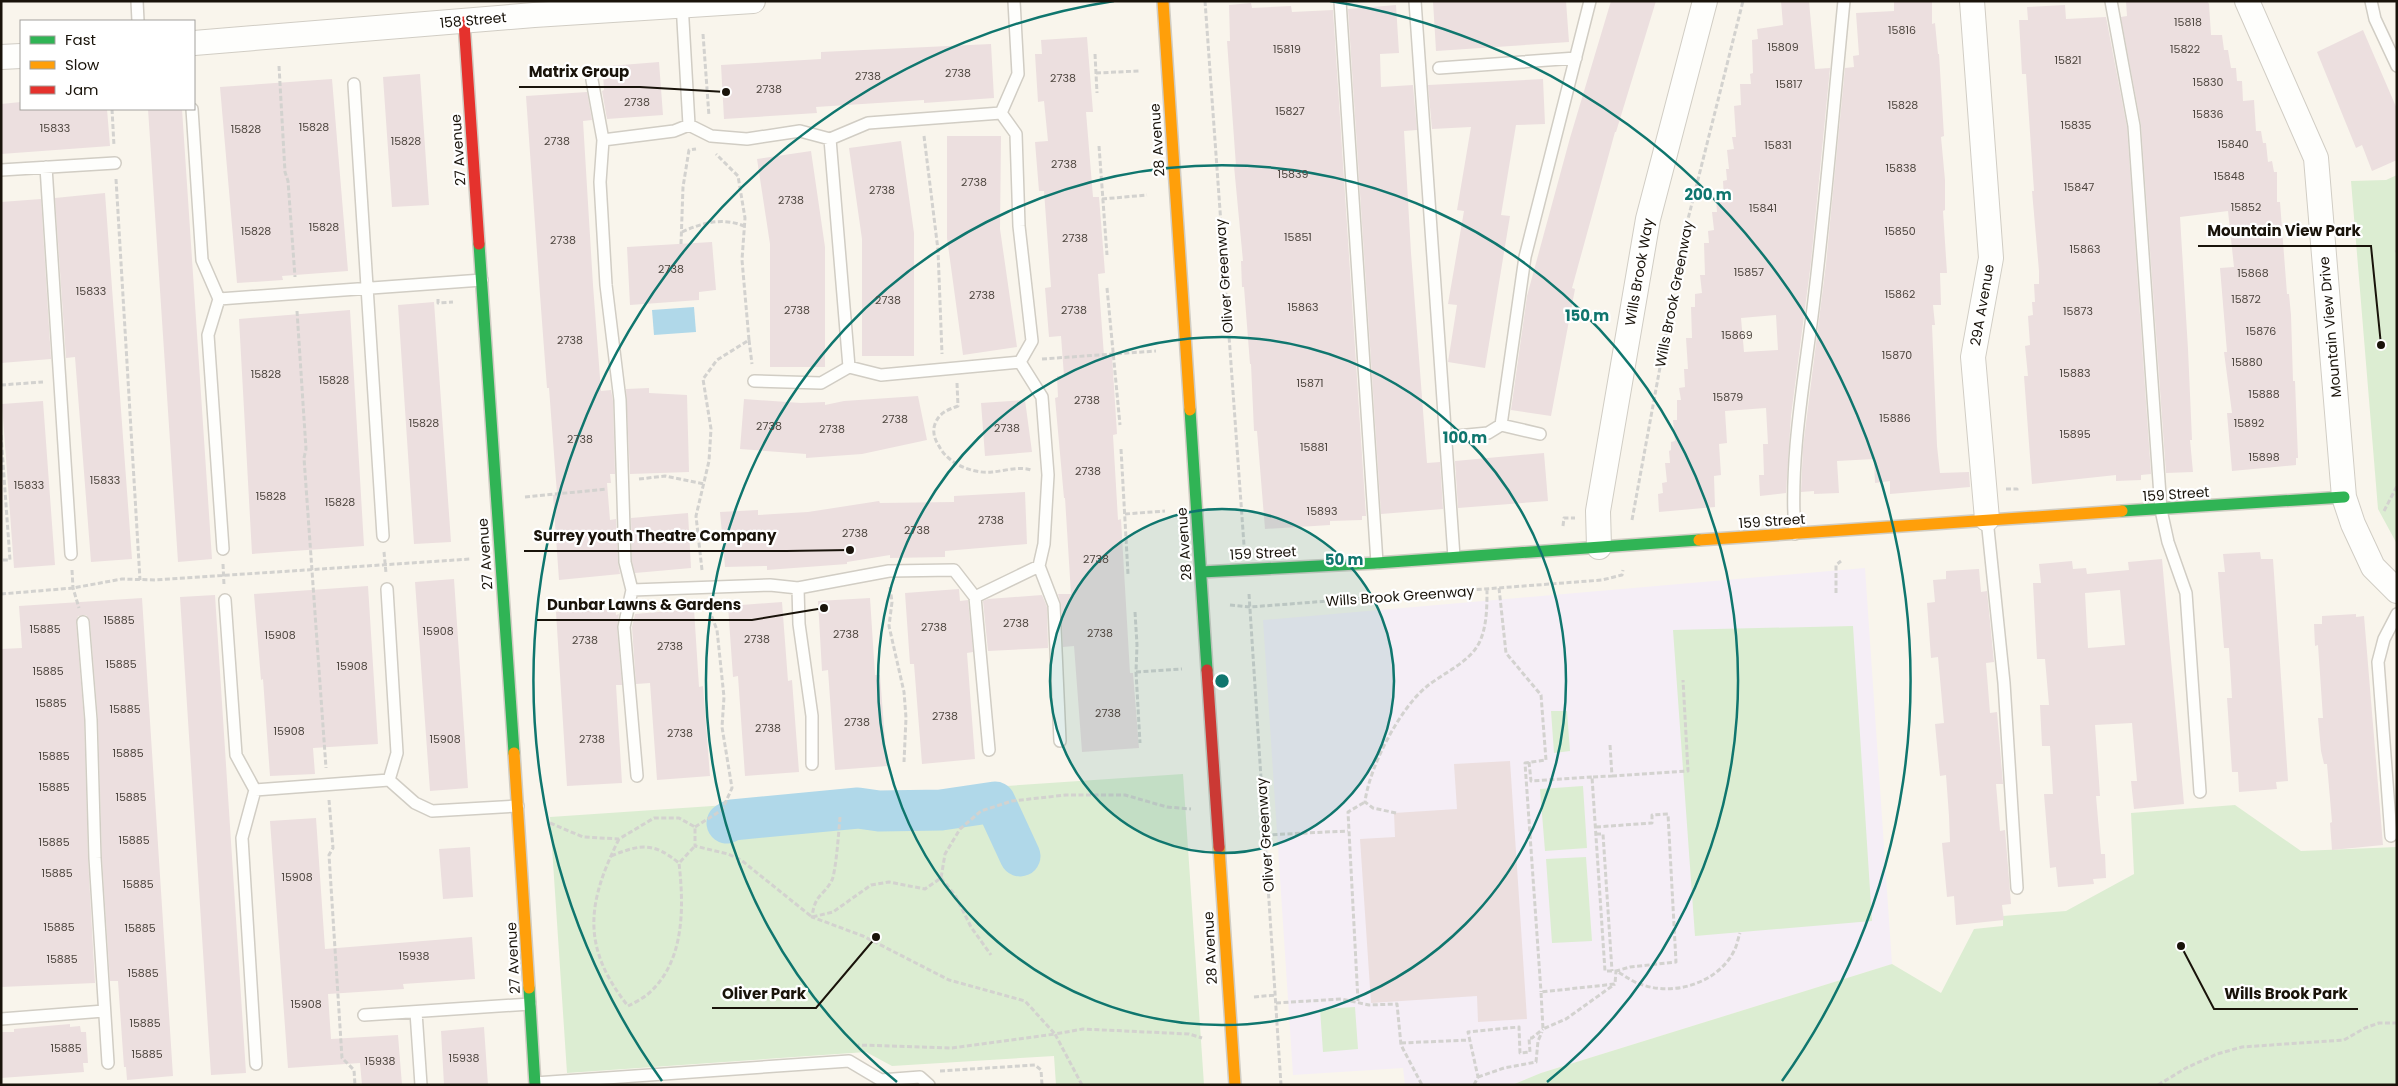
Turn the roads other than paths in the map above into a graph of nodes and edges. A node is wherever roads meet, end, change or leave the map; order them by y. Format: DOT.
graph roads {
  1 [pos="137,1"];
  2 [pos="753,1"];
  3 [pos="1014,1"];
  4 [pos="1163,1"];
  5 [pos="1340,1"];
  6 [pos="1415,1"];
  7 [pos="1590,1"];
  8 [pos="1705,1"];
  9 [pos="1844,1"];
  10 [pos="1972,1"];
  11 [pos="2111,1"];
  12 [pos="2247,1"];
  13 [pos="2371,1"];
  14 [pos="682,4"];
  15 [pos="138,20"];
  16 [pos="464,22"];
  17 [pos="195,43"];
  18 [pos="20,56"];
  19 [pos="1,57"];
  20 [pos="1576,58"];
  21 [pos="2397,66"];
  22 [pos="1439,68"];
  23 [pos="592,80"];
  24 [pos="354,84"];
  25 [pos="192,110"];
  26 [pos="1002,113"];
  27 [pos="689,126"];
  28 [pos="830,139"];
  29 [pos="604,140"];
  30 [pos="115,163"];
  31 [pos="46,167"];
  32 [pos="1,170"];
  33 [pos="483,280"];
  34 [pos="368,287"];
  35 [pos="219,299"];
  36 [pos="1020,362"];
  37 [pos="849,367"];
  38 [pos="754,381"];
  39 [pos="1501,425"];
  40 [pos="1540,434"];
  41 [pos="1446,437"];
  42 [pos="2344,497"];
  43 [pos="2161,510"];
  44 [pos="1987,519"];
  45 [pos="1795,534"];
  46 [pos="383,536"];
  47 [pos="1599,548"];
  48 [pos="222,550"];
  49 [pos="71,554"];
  50 [pos="1454,557"];
  51 [pos="1377,563"];
  52 [pos="1039,566"];
  53 [pos="1201,572"];
  54 [pos="798,588"];
  55 [pos="387,589"];
  56 [pos="632,590"];
  57 [pos="2397,591"];
  58 [pos="975,597"];
  59 [pos="225,600"];
  60 [pos="2397,614"];
  61 [pos="83,622"];
  62 [pos="1060,741"];
  63 [pos="989,750"];
  64 [pos="812,764"];
  65 [pos="637,776"];
  66 [pos="389,780"];
  67 [pos="255,790"];
  68 [pos="2200,792"];
  69 [pos="518,806"];
  70 [pos="2391,836"];
  71 [pos="2017,888"];
  72 [pos="530,1004"];
  73 [pos="104,1011"];
  74 [pos="416,1012"];
  75 [pos="364,1015"];
  76 [pos="1,1018"];
  77 [pos="108,1063"];
  78 [pos="256,1064"];
  79 [pos="889,1082"];
  80 [pos="535,1084"];
  81 [pos="421,1085"];
  82 [pos="929,1085"];
  83 [pos="1234,1085"];
  1 -- 15 [label="lane"];
  2 -- 14 [label="street, 158 Street"];
  3 -- 26 [label="lane"];
  4 -- 53 [label="street, 28 Avenue"];
  5 -- 51 [label="lane"];
  6 -- 41 [label="lane"];
  7 -- 20 [label="lane"];
  8 -- 47 [label="street, Wills Brook Way"];
  9 -- 45 [label="lane"];
  10 -- 44 [label="street, 29A Avenue"];
  11 -- 43 [label="lane"];
  12 -- 42 [label="street, Mountain View Drive"];
  13 -- 21 [label="lane"];
  14 -- 16 [label="street, 158 Street"];
  14 -- 27 [label="lane"];
  16 -- 17 [label="street, 158 Street"];
  16 -- 33 [label="street, 27 Avenue"];
  18 -- 19 [label="street"];
  20 -- 22 [label="lane"];
  20 -- 39 [label="lane"];
  23 -- 29 [label="lane"];
  24 -- 34 [label="lane"];
  25 -- 35 [label="lane"];
  26 -- 28 [label="lane"];
  26 -- 36 [label="lane"];
  27 -- 28 [label="lane"];
  27 -- 29 [label="lane"];
  28 -- 37 [label="lane"];
  29 -- 56 [label="lane"];
  30 -- 31 [label="lane"];
  31 -- 32 [label="lane"];
  31 -- 49 [label="lane"];
  33 -- 34 [label="lane"];
  33 -- 69 [label="street, 27 Avenue"];
  34 -- 35 [label="lane"];
  34 -- 46 [label="lane"];
  35 -- 48 [label="lane"];
  36 -- 37 [label="lane"];
  36 -- 52 [label="lane"];
  37 -- 38 [label="lane"];
  39 -- 40 [label="lane"];
  39 -- 41 [label="lane"];
  41 -- 50 [label="lane"];
  42 -- 43 [label="street, 159 Street"];
  42 -- 57 [label="street, Mountain View Drive"];
  43 -- 44 [label="street, 159 Street"];
  43 -- 68 [label="lane"];
  44 -- 45 [label="street, 159 Street"];
  44 -- 71 [label="lane"];
  45 -- 47 [label="street, 159 Street"];
  47 -- 50 [label="street, 159 Street"];
  50 -- 51 [label="street, 159 Street"];
  51 -- 53 [label="street, 159 Street"];
  52 -- 58 [label="lane"];
  52 -- 62 [label="lane"];
  53 -- 83 [label="street, 28 Avenue"];
  54 -- 56 [label="lane"];
  54 -- 58 [label="lane"];
  54 -- 64 [label="lane"];
  55 -- 66 [label="lane"];
  56 -- 65 [label="lane"];
  58 -- 63 [label="lane"];
  59 -- 67 [label="lane"];
  60 -- 70 [label="lane"];
  61 -- 73 [label="lane"];
  66 -- 67 [label="lane"];
  66 -- 69 [label="lane"];
  67 -- 78 [label="lane"];
  69 -- 72 [label="street, 27 Avenue"];
  72 -- 74 [label="lane"];
  72 -- 80 [label="street, 27 Avenue"];
  73 -- 76 [label="lane"];
  73 -- 77 [label="lane"];
  74 -- 75 [label="lane"];
  74 -- 81 [label="lane"];
  79 -- 80 [label="lane"];
  79 -- 82 [label="lane"];
}
